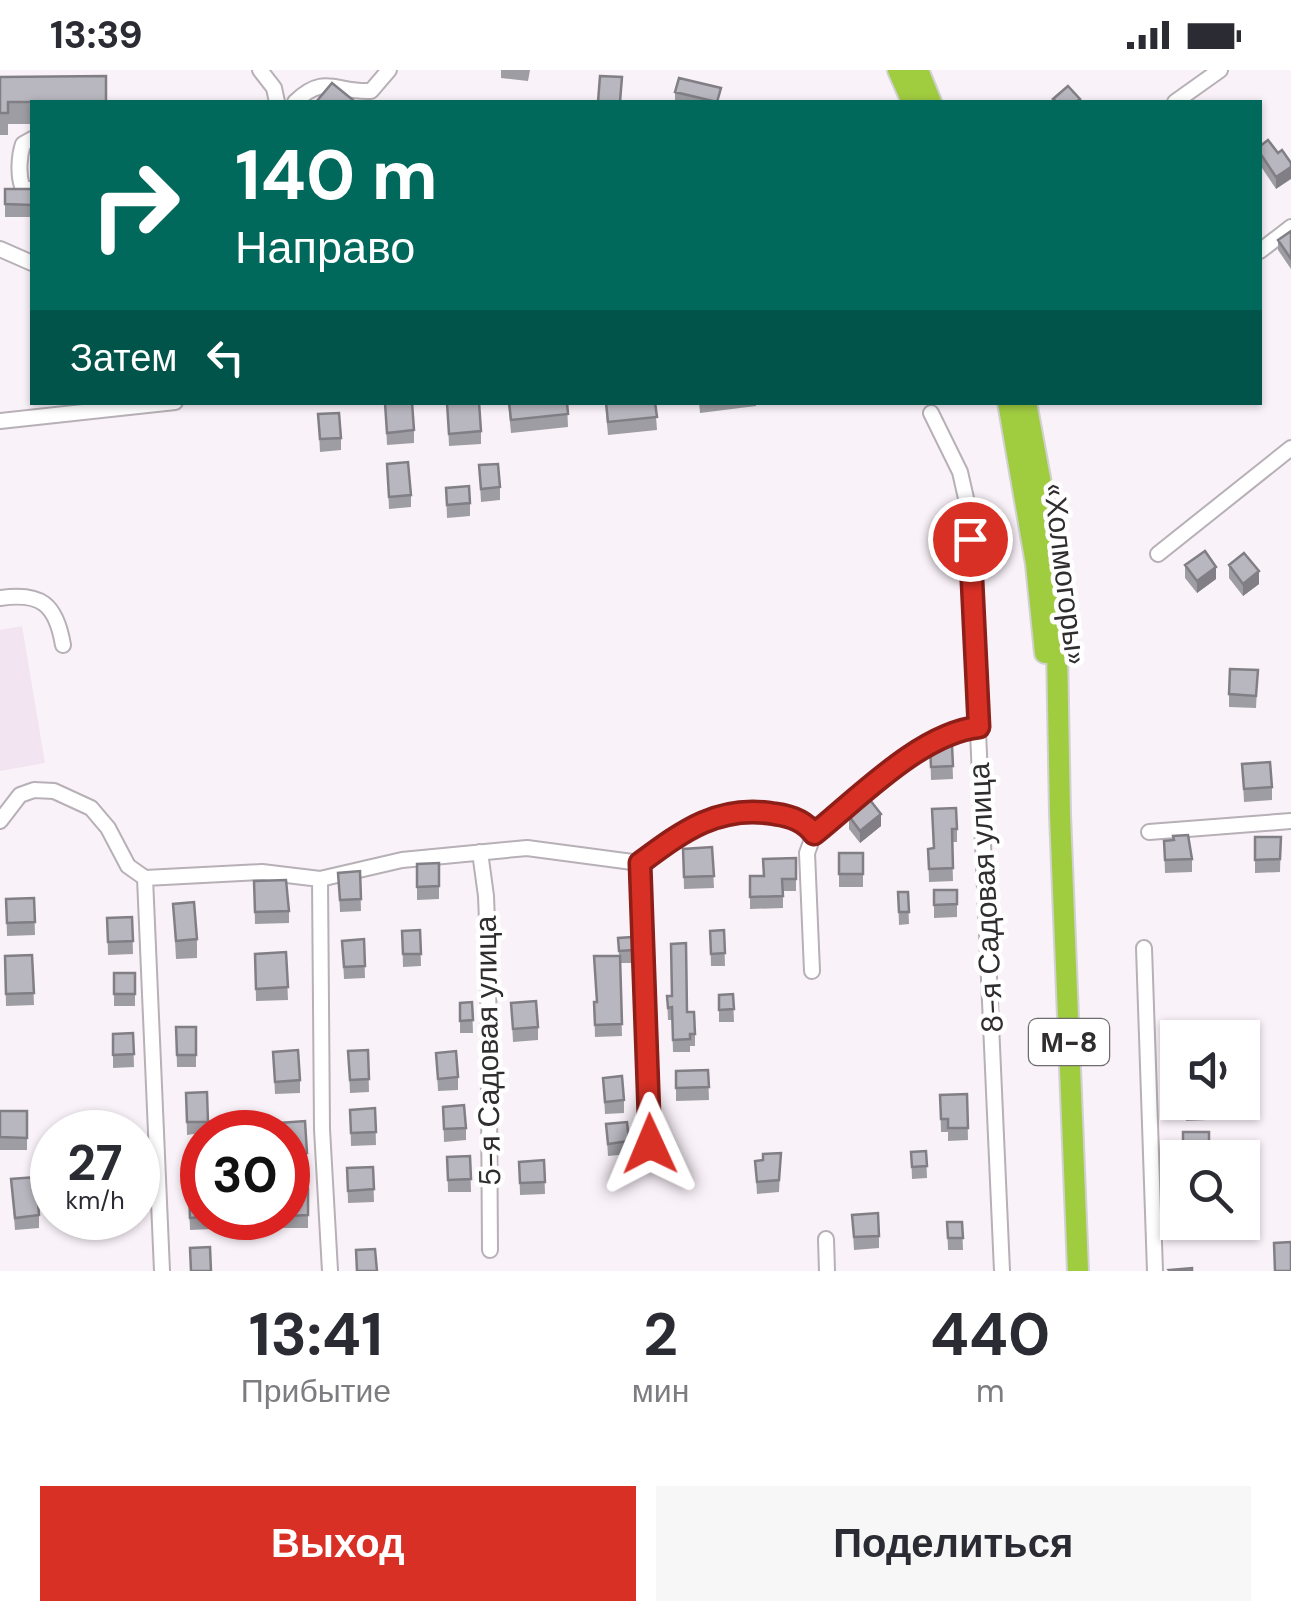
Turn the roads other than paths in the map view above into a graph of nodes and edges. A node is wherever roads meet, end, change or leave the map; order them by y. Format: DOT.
graph roads {
  1 [pos="260,70"];
  2 [pos="389,70"];
  3 [pos="898,70"];
  4 [pos="918,70"];
  5 [pos="1220,70"];
  6 [pos="276,100"];
  7 [pos="297,100"];
  8 [pos="911,100"];
  9 [pos="929,100"];
  10 [pos="1178,100"];
  11 [pos="30,140"];
  12 [pos="30,190"];
  13 [pos="1291,227"];
  14 [pos="0,249"];
  15 [pos="1262,249"];
  16 [pos="30,262"];
  17 [pos="147,405"];
  18 [pos="1009,405"];
  19 [pos="1027,405"];
  20 [pos="931,413"];
  21 [pos="0,421"];
  22 [pos="1291,448"];
  23 [pos="1158,554"];
  24 [pos="0,598"];
  25 [pos="63,645"];
  26 [pos="979,727"];
  27 [pos="1060,814"];
  28 [pos="0,821"];
  29 [pos="1291,821"];
  30 [pos="1149,832"];
  31 [pos="814,834"];
  32 [pos="480,852"];
  33 [pos="640,863"];
  34 [pos="145,878"];
  35 [pos="320,878"];
  36 [pos="1144,948"];
  37 [pos="812,971"];
  38 [pos="650,1144"];
  39 [pos="826,1239"];
  40 [pos="490,1250"];
  41 [pos="162,1271"];
  42 [pos="330,1271"];
  43 [pos="827,1271"];
  44 [pos="1002,1271"];
  45 [pos="1078,1271"];
  46 [pos="1155,1271"];
  1 -- 6 [label="street"];
  2 -- 7 [label="street"];
  3 -- 8 [label="highway"];
  4 -- 9 [label="highway"];
  5 -- 10 [label="street"];
  11 -- 12 [label="street"];
  13 -- 15 [label="street"];
  14 -- 16 [label="street"];
  17 -- 21 [label="street"];
  18 -- 27 [label="highway, «Холмогоры» / М-8"];
  19 -- 27 [label="highway, «Холмогоры» / М-8"];
  20 -- 26 [label="street, 8-я Садовая улица"];
  22 -- 23 [label="street"];
  24 -- 25 [label="street"];
  26 -- 31 [label="street"];
  26 -- 44 [label="street, 8-я Садовая улица"];
  27 -- 45 [label="highway, «Холмогоры» / М-8"];
  28 -- 34 [label="street"];
  29 -- 30 [label="street"];
  31 -- 33 [label="street"];
  31 -- 37 [label="street"];
  32 -- 33 [label="street"];
  32 -- 35 [label="street"];
  32 -- 40 [label="street, 5-я Садовая улица"];
  33 -- 38 [label="street"];
  34 -- 35 [label="street"];
  34 -- 41 [label="street"];
  35 -- 42 [label="street"];
  36 -- 46 [label="street"];
  39 -- 43 [label="street"];
}
